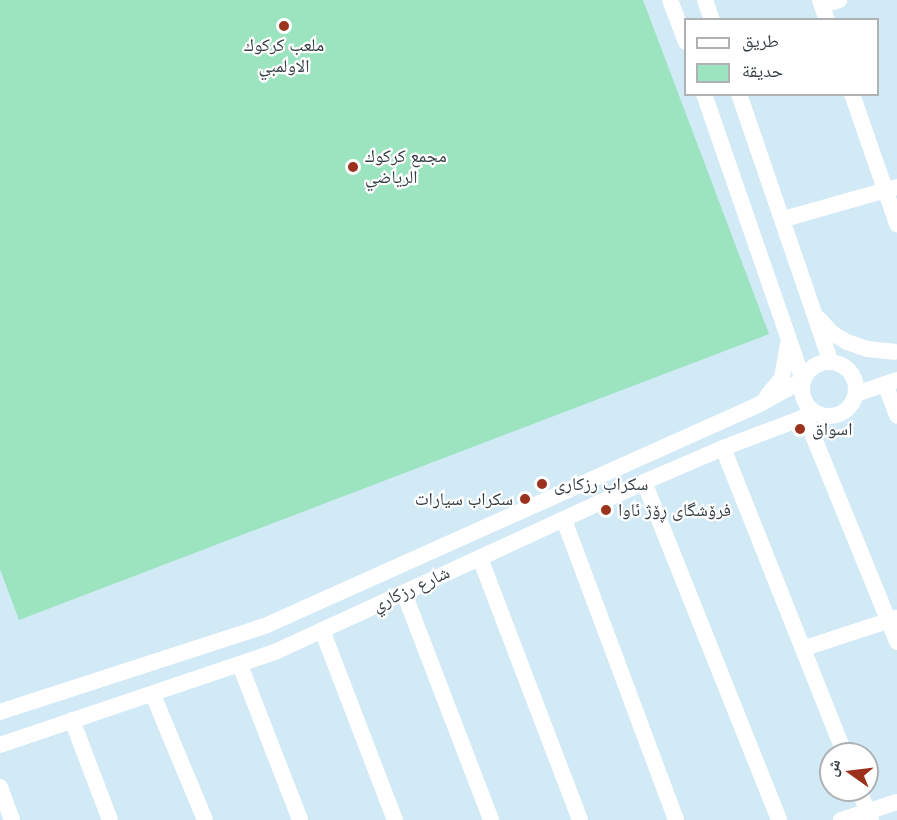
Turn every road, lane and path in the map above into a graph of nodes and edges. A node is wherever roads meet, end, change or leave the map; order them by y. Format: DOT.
graph roads {
  1 [pos="670,0"];
  2 [pos="705,0"];
  3 [pos="839,0"];
  4 [pos="823,8"];
  5 [pos="711,18"];
  6 [pos="684,37"];
  7 [pos="705,96"];
  8 [pos="740,96"];
  9 [pos="853,96"];
  10 [pos="891,188"];
  11 [pos="784,219"];
  12 [pos="897,224"];
  13 [pos="815,313"];
  14 [pos="785,322"];
  15 [pos="896,352"];
  16 [pos="838,364"];
  17 [pos="803,380"];
  18 [pos="891,382"];
  19 [pos="856,394"];
  20 [pos="758,405"];
  21 [pos="810,415"];
  22 [pos="897,416"];
  23 [pos="723,448"];
  24 [pos="644,482"];
  25 [pos="564,520"];
  26 [pos="480,558"];
  27 [pos="404,593"];
  28 [pos="893,619"];
  29 [pos="267,625"];
  30 [pos="322,630"];
  31 [pos="897,642"];
  32 [pos="805,648"];
  33 [pos="277,651"];
  34 [pos="240,665"];
  35 [pos="153,695"];
  36 [pos="0,712"];
  37 [pos="72,720"];
  38 [pos="841,742"];
  39 [pos="0,745"];
  40 [pos="0,788"];
  41 [pos="897,802"];
  42 [pos="869,816"];
  43 [pos="12,820"];
  44 [pos="110,820"];
  45 [pos="205,820"];
  46 [pos="300,820"];
  47 [pos="395,820"];
  48 [pos="491,820"];
  49 [pos="580,820"];
  50 [pos="676,820"];
  51 [pos="779,820"];
  52 [pos="841,820"];
  1 -- 6 [label="street"];
  2 -- 5 [label="street"];
  3 -- 4 [label="street"];
  7 -- 14 [label="street"];
  8 -- 11 [label="street"];
  9 -- 10 [label="street"];
  10 -- 11 [label="street"];
  10 -- 12 [label="street"];
  11 -- 13 [label="street"];
  13 -- 15 [label="street"];
  13 -- 16 [label="street"];
  14 -- 17 [label="street"];
  14 -- 20 [label="street"];
  15 -- 16 [label="street"];
  16 -- 17 [label="street"];
  16 -- 19 [label="street"];
  17 -- 20 [label="street, شارع رزكاري"];
  17 -- 21 [label="street"];
  18 -- 19 [label="street"];
  18 -- 22 [label="street"];
  19 -- 21 [label="street"];
  20 -- 29 [label="street, شارع رزكاري"];
  21 -- 23 [label="street, شارع رزكاري"];
  21 -- 28 [label="street"];
  23 -- 24 [label="street, شارع رزكاري"];
  23 -- 32 [label="street"];
  24 -- 25 [label="street, شارع رزكاري"];
  24 -- 51 [label="street"];
  25 -- 26 [label="street, شارع رزكاري"];
  25 -- 50 [label="street"];
  26 -- 27 [label="street, شارع رزكاري"];
  26 -- 49 [label="street"];
  27 -- 30 [label="street, شارع رزكاري"];
  27 -- 48 [label="street"];
  28 -- 31 [label="street"];
  28 -- 32 [label="street"];
  29 -- 33 [label="street"];
  29 -- 36 [label="street, شارع رزكاري"];
  30 -- 33 [label="street, شارع رزكاري"];
  30 -- 47 [label="street"];
  32 -- 38 [label="street"];
  33 -- 34 [label="street, شارع رزكاري"];
  34 -- 35 [label="street, شارع رزكاري"];
  34 -- 46 [label="street"];
  35 -- 37 [label="street, شارع رزكاري"];
  35 -- 45 [label="street"];
  37 -- 39 [label="street, شارع رزكاري"];
  37 -- 44 [label="street"];
  40 -- 43 [label="street"];
  41 -- 42 [label="street"];
  42 -- 52 [label="street"];
}
